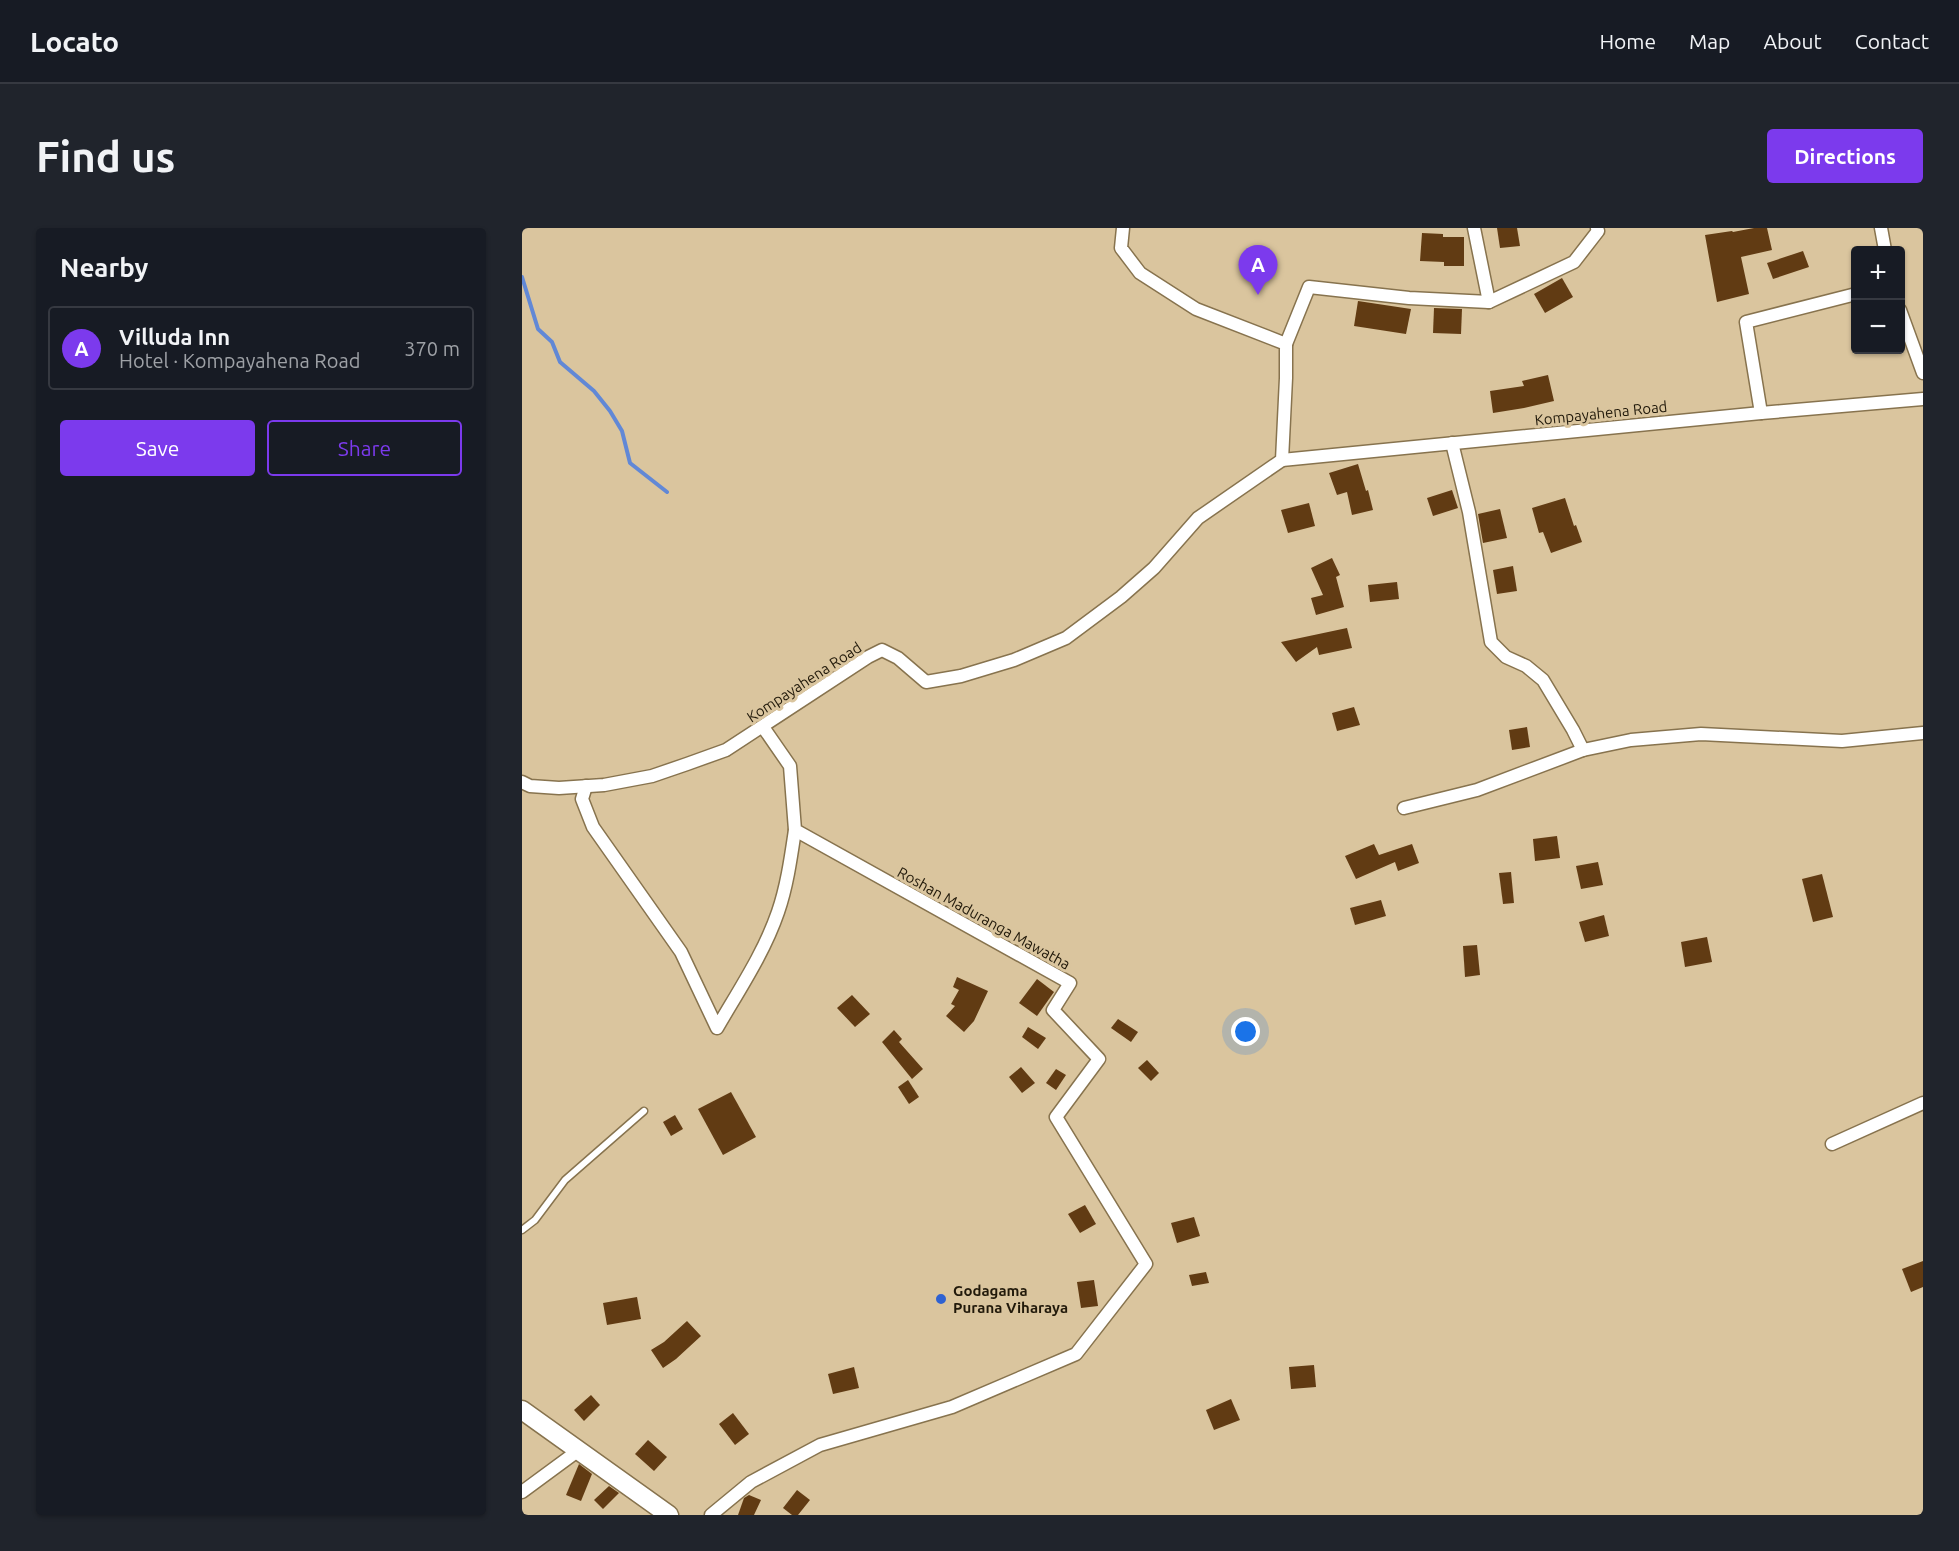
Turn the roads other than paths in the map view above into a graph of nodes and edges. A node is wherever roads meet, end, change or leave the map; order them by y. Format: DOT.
graph roads {
  1 [pos="1123,228"];
  2 [pos="1474,228"];
  3 [pos="1597,228"];
  4 [pos="1881,228"];
  5 [pos="1884,246"];
  6 [pos="1851,295"];
  7 [pos="1489,302"];
  8 [pos="1905,324"];
  9 [pos="1286,344"];
  10 [pos="1923,373"];
  11 [pos="1923,399"];
  12 [pos="1761,412"];
  13 [pos="1452,443"];
  14 [pos="1282,460"];
  15 [pos="763,727"];
  16 [pos="1923,733"];
  17 [pos="1583,750"];
  18 [pos="522,782"];
  19 [pos="586,786"];
  20 [pos="1404,808"];
  21 [pos="795,830"];
  22 [pos="1923,1103"];
  23 [pos="644,1111"];
  24 [pos="1832,1144"];
  25 [pos="522,1230"];
  26 [pos="522,1410"];
  27 [pos="579,1450"];
  28 [pos="522,1492"];
  29 [pos="669,1515"];
  30 [pos="711,1515"];
  1 -- 9 [label="street"];
  2 -- 7 [label="street"];
  3 -- 7 [label="street"];
  4 -- 5 [label="street"];
  6 -- 12 [label="street"];
  7 -- 9 [label="street"];
  8 -- 10 [label="street"];
  9 -- 14 [label="street"];
  11 -- 12 [label="street, Kompayahena Road"];
  12 -- 13 [label="street, Kompayahena Road"];
  13 -- 14 [label="street, Kompayahena Road"];
  13 -- 17 [label="street"];
  14 -- 15 [label="street, Kompayahena Road"];
  15 -- 19 [label="street, Kompayahena Road"];
  15 -- 21 [label="street"];
  16 -- 17 [label="street"];
  17 -- 20 [label="street"];
  18 -- 19 [label="street, Kompayahena Road"];
  19 -- 21 [label="street"];
  21 -- 30 [label="street, Roshan Maduranga Mawatha"];
  22 -- 24 [label="street"];
  23 -- 25 [label="lane"];
  26 -- 27 [label="main road"];
  27 -- 28 [label="street"];
  27 -- 29 [label="main road"];
}
